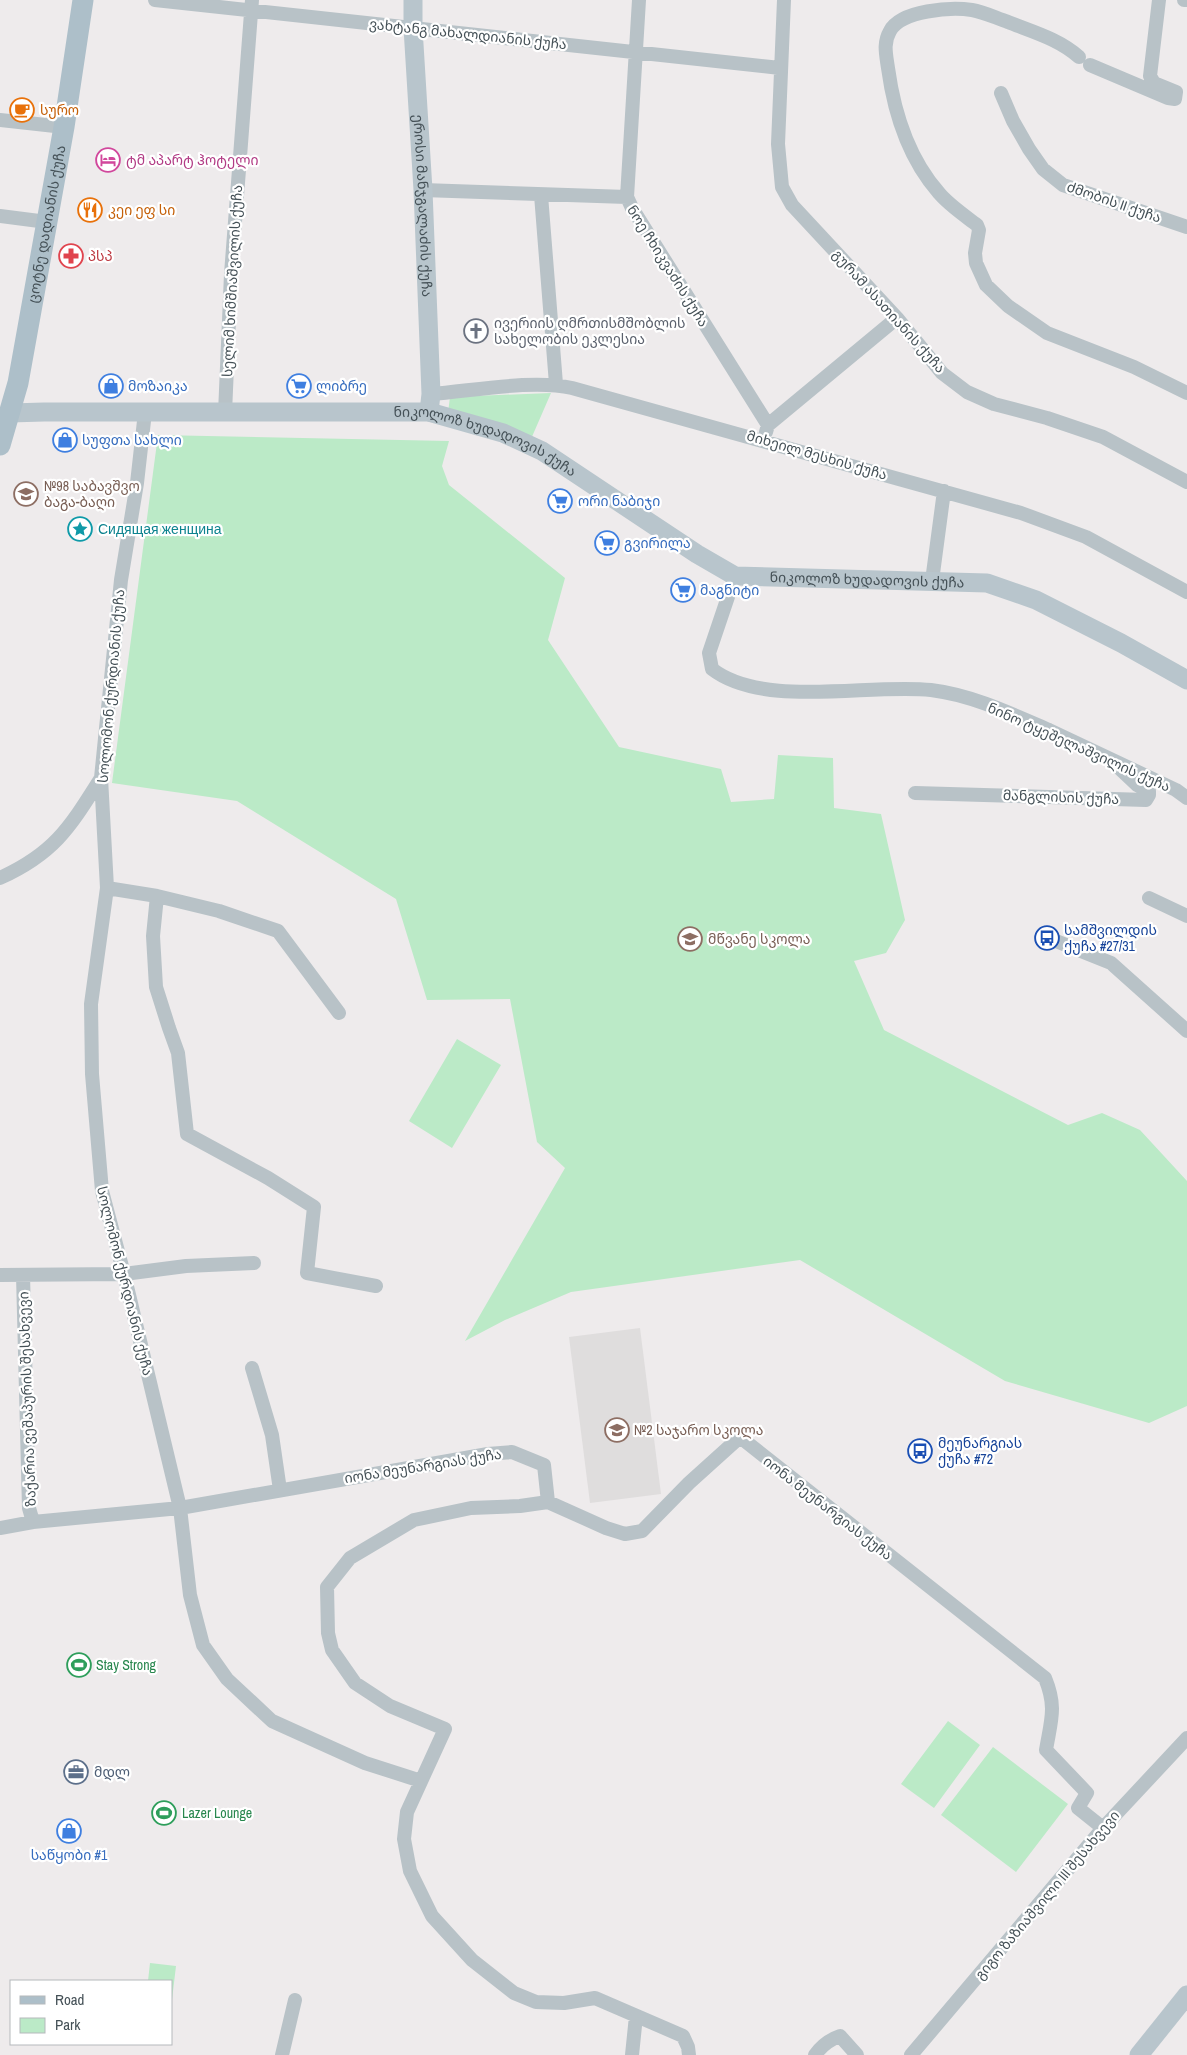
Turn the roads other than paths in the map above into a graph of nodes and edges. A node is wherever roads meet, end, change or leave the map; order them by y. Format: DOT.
graph roads {
  1 [pos="83,0"];
  2 [pos="155,0"];
  3 [pos="413,0"];
  4 [pos="639,0"];
  5 [pos="784,0"];
  6 [pos="1159,0"];
  7 [pos="251,5"];
  8 [pos="413,28"];
  9 [pos="636,51"];
  10 [pos="780,68"];
  11 [pos="1001,93"];
  12 [pos="1182,99"];
  13 [pos="0,120"];
  14 [pos="64,127"];
  15 [pos="423,190"];
  16 [pos="541,195"];
  17 [pos="627,197"];
  18 [pos="0,216"];
  19 [pos="47,222"];
  20 [pos="1187,227"];
  21 [pos="897,318"];
  22 [pos="556,384"];
  23 [pos="1187,393"];
  24 [pos="430,403"];
  25 [pos="144,412"];
  26 [pos="225,413"];
  27 [pos="5,415"];
  28 [pos="768,425"];
  29 [pos="764,440"];
  30 [pos="0,445"];
  31 [pos="1187,482"];
  32 [pos="944,491"];
  33 [pos="735,576"];
  34 [pos="932,581"];
  35 [pos="1187,592"];
  36 [pos="1187,680"];
  37 [pos="1110,758"];
  38 [pos="101,778"];
  39 [pos="915,793"];
  40 [pos="1187,798"];
  41 [pos="0,878"];
  42 [pos="107,888"];
  43 [pos="158,896"];
  44 [pos="1149,898"];
  45 [pos="1187,916"];
  46 [pos="1056,941"];
  47 [pos="338,1013"];
  48 [pos="1187,1031"];
  49 [pos="254,1263"];
  50 [pos="124,1274"];
  51 [pos="0,1275"];
  52 [pos="23,1275"];
  53 [pos="376,1286"];
  54 [pos="252,1368"];
  55 [pos="280,1490"];
  56 [pos="548,1502"];
  57 [pos="180,1508"];
  58 [pos="33,1522"];
  59 [pos="0,1528"];
  60 [pos="1187,1738"];
  61 [pos="421,1781"];
  62 [pos="1103,1828"];
  63 [pos="1187,1994"];
  64 [pos="295,2000"];
  65 [pos="636,2016"];
  66 [pos="282,2055"];
  67 [pos="632,2055"];
  68 [pos="689,2055"];
  69 [pos="815,2055"];
  70 [pos="857,2055"];
  71 [pos="911,2055"];
  72 [pos="1139,2055"];
  1 -- 14 [label="main road, ცოტნე დადიანის ქუჩა"];
  2 -- 7 [label="street, ვახტანგ მახალდიანის ქუჩა"];
  3 -- 8 [label="main road, ეროსი მანჯგალაძის ქუჩა"];
  4 -- 9 [label="street, ნოე ჩხიკვაძის ქუჩა"];
  5 -- 10 [label="street, გურამ ასათიანის ქუჩა"];
  6 -- 12 [label="street"];
  7 -- 8 [label="street, ვახტანგ მახალდიანის ქუჩა"];
  7 -- 26 [label="street, სელიმ ხიმშიაშვილის ქუჩა"];
  8 -- 9 [label="street, ვახტანგ მახალდიანის ქუჩა"];
  8 -- 15 [label="main road, ეროსი მანჯგალაძის ქუჩა"];
  9 -- 10 [label="street, ვახტანგ მახალდიანის ქუჩა"];
  9 -- 17 [label="street, ნოე ჩხიკვაძის ქუჩა"];
  10 -- 21 [label="street, გურამ ასათიანის ქუჩა"];
  11 -- 20 [label="street, ძმობის II ქუჩა"];
  12 -- 23 [label="street"];
  13 -- 14 [label="street"];
  14 -- 19 [label="main road, ცოტნე დადიანის ქუჩა"];
  15 -- 16 [label="street"];
  15 -- 24 [label="main road, ეროსი მანჯგალაძის ქუჩა"];
  16 -- 17 [label="street"];
  16 -- 22 [label="street"];
  17 -- 28 [label="street, ნოე ჩხიკვაძის ქუჩა"];
  18 -- 19 [label="street"];
  19 -- 27 [label="main road, ცოტნე დადიანის ქუჩა"];
  21 -- 28 [label="street"];
  21 -- 31 [label="street, გურამ ასათიანის ქუჩა"];
  22 -- 24 [label="street, მიხეილ მესხის ქუჩა"];
  22 -- 29 [label="street, მიხეილ მესხის ქუჩა"];
  24 -- 26 [label="main road, ნიკოლოზ ხუდადოვის ქუჩა"];
  24 -- 33 [label="main road, ნიკოლოზ ხუდადოვის ქუჩა"];
  25 -- 26 [label="main road, ნიკოლოზ ხუდადოვის ქუჩა"];
  25 -- 27 [label="main road, ნიკოლოზ ხუდადოვის ქუჩა"];
  25 -- 38 [label="street, სოლომონ ქურდიანის ქუჩა"];
  27 -- 30 [label="main road, ცოტნე დადიანის ქუჩა"];
  28 -- 29 [label="street"];
  29 -- 32 [label="street, მიხეილ მესხის ქუჩა"];
  32 -- 34 [label="street"];
  32 -- 35 [label="street, მიხეილ მესხის ქუჩა"];
  33 -- 34 [label="main road, ნიკოლოზ ხუდადოვის ქუჩა"];
  33 -- 37 [label="street, ნინო ტყეშელაშვილის ქუჩა"];
  34 -- 36 [label="main road, ნიკოლოზ ხუდადოვის ქუჩა"];
  37 -- 39 [label="street, მანგლისის ქუჩა"];
  37 -- 40 [label="street, ნინო ტყეშელაშვილის ქუჩა"];
  38 -- 41 [label="street"];
  38 -- 42 [label="street, სოლომონ ქურდიანის ქუჩა"];
  42 -- 43 [label="street"];
  42 -- 50 [label="street, სოლომონ ქურდიანის ქუჩა"];
  43 -- 47 [label="street"];
  43 -- 53 [label="street"];
  44 -- 45 [label="street"];
  46 -- 48 [label="street"];
  49 -- 50 [label="street"];
  50 -- 52 [label="street"];
  50 -- 57 [label="street, სოლომონ ქურდიანის ქუჩა"];
  51 -- 52 [label="street"];
  52 -- 58 [label="street, ზაქარია ვეშაპურის შესახვევი"];
  54 -- 55 [label="street"];
  55 -- 56 [label="street, იონა მეუნარგიას ქუჩა"];
  55 -- 57 [label="street, იონა მეუნარგიას ქუჩა"];
  56 -- 61 [label="street"];
  56 -- 62 [label="street, იონა მეუნარგიას ქუჩა"];
  57 -- 58 [label="street, იონა მეუნარგიას ქუჩა"];
  57 -- 61 [label="street, სოლომონ ქურდიანის ქუჩა"];
  58 -- 59 [label="street, იონა მეუნარგიას ქუჩა"];
  60 -- 62 [label="street, გიგო ზაზიაშვილი III შესახვევი"];
  61 -- 65 [label="street"];
  62 -- 71 [label="street, გიგო ზაზიაშვილი III შესახვევი"];
  63 -- 72 [label="main road"];
  64 -- 66 [label="street"];
  65 -- 67 [label="street"];
  65 -- 68 [label="street"];
  69 -- 70 [label="street"];
}
